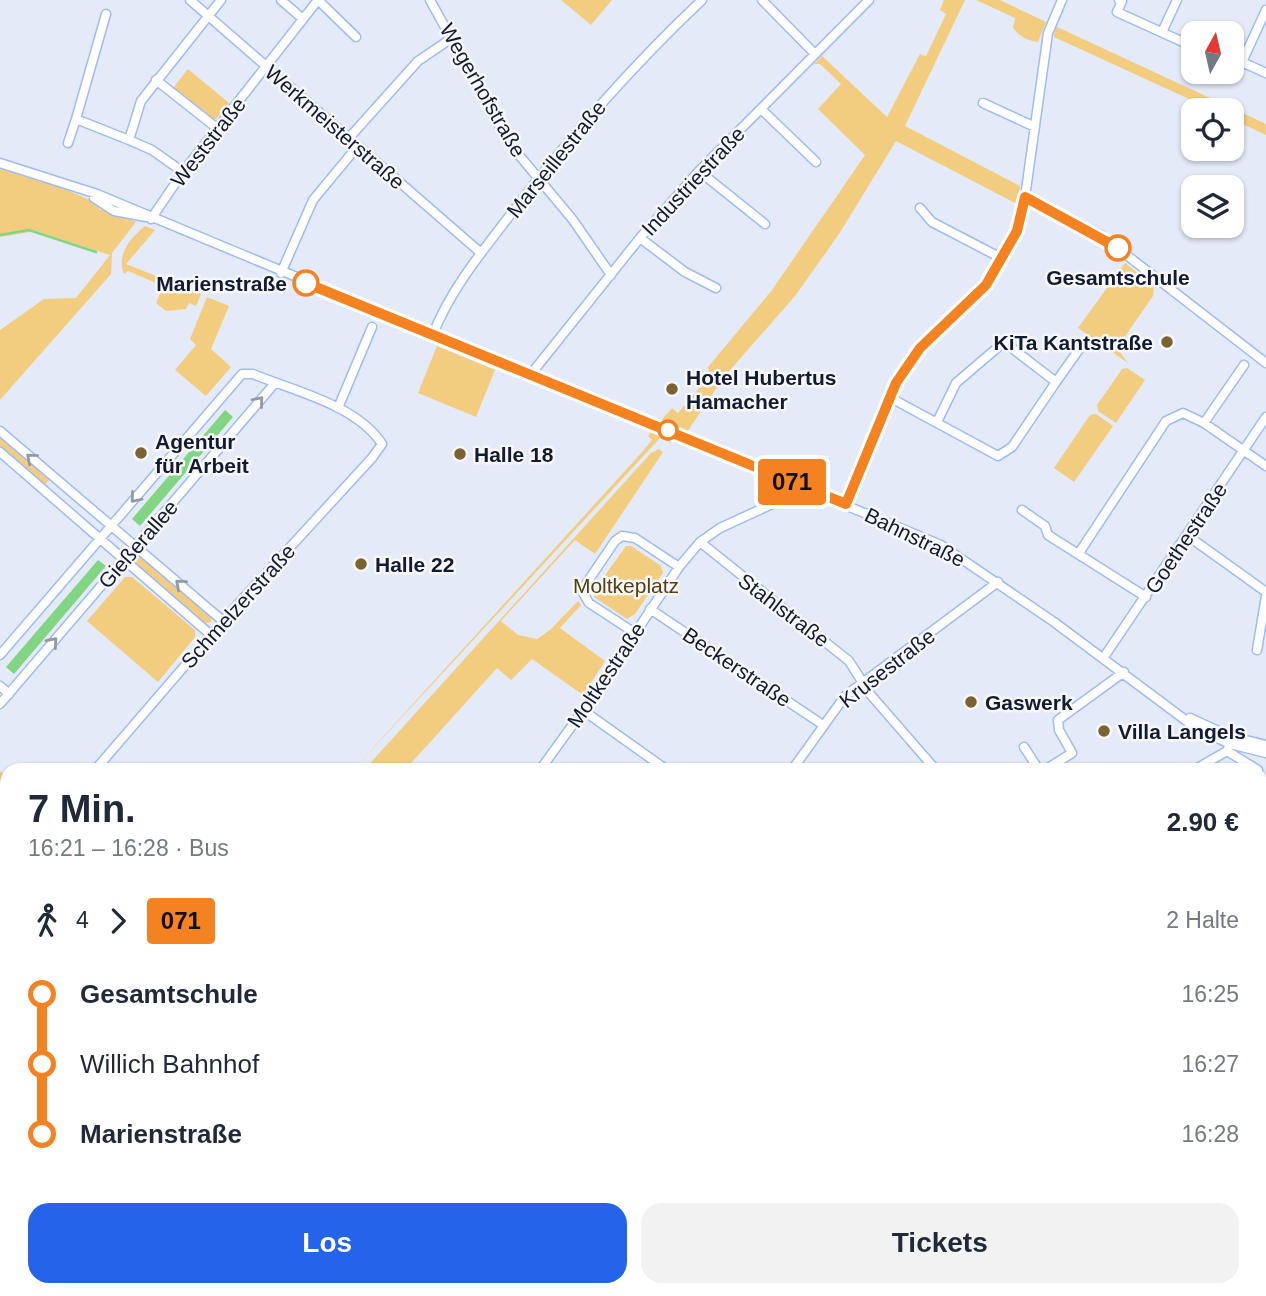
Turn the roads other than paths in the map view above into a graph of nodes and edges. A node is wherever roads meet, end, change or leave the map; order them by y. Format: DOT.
graph roads {
  1 [pos="190,0"];
  2 [pos="221,0"];
  3 [pos="281,0"];
  4 [pos="318,0"];
  5 [pos="702,0"];
  6 [pos="762,0"];
  7 [pos="869,0"];
  8 [pos="1062,0"];
  9 [pos="1119,0"];
  10 [pos="1177,0"];
  11 [pos="434,1"];
  12 [pos="1265,12"];
  13 [pos="106,14"];
  14 [pos="208,15"];
  15 [pos="303,19"];
  16 [pos="1162,32"];
  17 [pos="356,37"];
  18 [pos="452,38"];
  19 [pos="1181,41"];
  20 [pos="816,54"];
  21 [pos="1244,58"];
  22 [pos="1244,63"];
  23 [pos="267,66"];
  24 [pos="1266,73"];
  25 [pos="156,80"];
  26 [pos="983,103"];
  27 [pos="761,109"];
  28 [pos="76,119"];
  29 [pos="1035,127"];
  30 [pos="218,129"];
  31 [pos="129,139"];
  32 [pos="348,139"];
  33 [pos="68,143"];
  34 [pos="357,147"];
  35 [pos="816,162"];
  36 [pos="0,163"];
  37 [pos="183,172"];
  38 [pos="699,172"];
  39 [pos="537,179"];
  40 [pos="1025,197"];
  41 [pos="920,208"];
  42 [pos="148,218"];
  43 [pos="765,224"];
  44 [pos="640,238"];
  45 [pos="481,253"];
  46 [pos="1003,259"];
  47 [pos="281,273"];
  48 [pos="611,275"];
  49 [pos="716,288"];
  50 [pos="372,327"];
  51 [pos="433,334"];
  52 [pos="1080,348"];
  53 [pos="1266,363"];
  54 [pos="1244,365"];
  55 [pos="531,374"];
  56 [pos="1056,382"];
  57 [pos="275,383"];
  58 [pos="889,397"];
  59 [pos="338,408"];
  60 [pos="1266,417"];
  61 [pos="937,422"];
  62 [pos="1204,423"];
  63 [pos="0,431"];
  64 [pos="1245,451"];
  65 [pos="0,453"];
  66 [pos="1266,466"];
  67 [pos="807,488"];
  68 [pos="846,504"];
  69 [pos="1022,510"];
  70 [pos="111,525"];
  71 [pos="1188,536"];
  72 [pos="100,538"];
  73 [pos="700,542"];
  74 [pos="136,547"];
  75 [pos="1079,553"];
  76 [pos="125,559"];
  77 [pos="679,566"];
  78 [pos="998,582"];
  79 [pos="1266,594"];
  80 [pos="1146,597"];
  81 [pos="650,608"];
  82 [pos="223,621"];
  83 [pos="635,633"];
  84 [pos="211,635"];
  85 [pos="1257,650"];
  86 [pos="0,655"];
  87 [pos="1104,657"];
  88 [pos="1124,672"];
  89 [pos="861,682"];
  90 [pos="0,686"];
  91 [pos="9,694"];
  92 [pos="0,704"];
  93 [pos="584,711"];
  94 [pos="823,725"];
  95 [pos="1230,744"];
  96 [pos="1266,745"];
  97 [pos="1024,747"];
  98 [pos="1266,753"];
  99 [pos="101,763"];
  100 [pos="545,763"];
  101 [pos="657,763"];
  102 [pos="797,763"];
  103 [pos="930,763"];
  104 [pos="1034,763"];
  105 [pos="1056,763"];
  106 [pos="1204,763"];
  107 [pos="1250,763"];
  1 -- 14 [label="street, Werkmeisterstraße"];
  2 -- 14 [label="street"];
  3 -- 15 [label="street"];
  4 -- 15 [label="street, Weststraße"];
  4 -- 17 [label="street, Weststraße"];
  5 -- 39 [label="street, Marseillestraße"];
  6 -- 20 [label="street"];
  7 -- 20 [label="street, Industriestraße"];
  8 -- 29 [label="street"];
  9 -- 16 [label="street"];
  10 -- 16 [label="street"];
  11 -- 18 [label="street, Wegerhofstraße"];
  12 -- 21 [label="street"];
  13 -- 28 [label="street"];
  14 -- 23 [label="street, Werkmeisterstraße"];
  14 -- 25 [label="street"];
  15 -- 23 [label="street, Weststraße"];
  16 -- 19 [label="street"];
  18 -- 32 [label="street"];
  18 -- 39 [label="street, Wegerhofstraße"];
  20 -- 27 [label="street, Industriestraße"];
  22 -- 24 [label="street"];
  23 -- 30 [label="street, Weststraße"];
  23 -- 32 [label="street, Werkmeisterstraße"];
  25 -- 30 [label="street"];
  25 -- 31 [label="street"];
  26 -- 29 [label="street"];
  27 -- 35 [label="street"];
  27 -- 38 [label="street, Industriestraße"];
  28 -- 31 [label="street"];
  28 -- 33 [label="street"];
  29 -- 40 [label="street"];
  30 -- 37 [label="street, Weststraße"];
  31 -- 37 [label="street"];
  32 -- 34 [label="street, Werkmeisterstraße"];
  34 -- 45 [label="street, Werkmeisterstraße"];
  34 -- 47 [label="street"];
  36 -- 42 [label="street, Bahnstraße"];
  37 -- 42 [label="street, Weststraße"];
  38 -- 43 [label="street"];
  38 -- 44 [label="street, Industriestraße"];
  39 -- 45 [label="street, Marseillestraße"];
  39 -- 48 [label="street, Wegerhofstraße"];
  40 -- 46 [label="street"];
  40 -- 53 [label="street"];
  41 -- 46 [label="street"];
  42 -- 47 [label="street, Bahnstraße"];
  44 -- 48 [label="street, Industriestraße"];
  44 -- 49 [label="street"];
  45 -- 51 [label="street, Marseillestraße"];
  46 -- 58 [label="street"];
  47 -- 51 [label="street, Bahnstraße"];
  48 -- 55 [label="street, Industriestraße"];
  50 -- 59 [label="street"];
  51 -- 55 [label="street, Bahnstraße"];
  52 -- 56 [label="street"];
  54 -- 62 [label="street"];
  55 -- 67 [label="street, Bahnstraße"];
  56 -- 61 [label="street"];
  56 -- 61 [label="street"];
  57 -- 59 [label="street"];
  57 -- 70 [label="street, Gießerallee, one-way"];
  74 -- 57 [label="street, Gießerallee, one-way"];
  58 -- 61 [label="street"];
  58 -- 68 [label="street"];
  59 -- 82 [label="street, Schmelzerstraße"];
  60 -- 64 [label="street, Goethestraße"];
  62 -- 64 [label="street"];
  62 -- 75 [label="street"];
  70 -- 63 [label="street, one-way"];
  64 -- 66 [label="street"];
  64 -- 71 [label="street, Goethestraße"];
  65 -- 72 [label="street"];
  67 -- 68 [label="street, Bahnstraße"];
  67 -- 73 [label="street, Moltkestraße"];
  68 -- 78 [label="street, Bahnstraße"];
  69 -- 75 [label="street"];
  70 -- 72 [label="street, Gießerallee"];
  70 -- 74 [label="street"];
  71 -- 79 [label="street"];
  71 -- 80 [label="street, Goethestraße"];
  72 -- 76 [label="street"];
  72 -- 86 [label="street, Gießerallee"];
  73 -- 77 [label="street, Moltkestraße"];
  73 -- 89 [label="street, Stahlstraße"];
  74 -- 76 [label="street, Gießerallee"];
  82 -- 74 [label="street, one-way"];
  75 -- 80 [label="street"];
  76 -- 84 [label="street"];
  91 -- 76 [label="street, Gießerallee, one-way"];
  77 -- 81 [label="street, Moltkestraße"];
  77 -- 83 [label="street"];
  78 -- 87 [label="street, Bahnstraße"];
  78 -- 89 [label="street, Krusestraße"];
  79 -- 85 [label="street"];
  80 -- 87 [label="street, Goethestraße"];
  81 -- 83 [label="street, Moltkestraße"];
  81 -- 94 [label="street, Beckerstraße"];
  82 -- 84 [label="street, Schmelzerstraße"];
  83 -- 93 [label="street, Moltkestraße"];
  84 -- 99 [label="street, Schmelzerstraße"];
  87 -- 88 [label="street, Bahnstraße"];
  88 -- 95 [label="street, Bahnstraße"];
  88 -- 105 [label="street"];
  89 -- 94 [label="street, Krusestraße"];
  89 -- 103 [label="street, Stahlstraße"];
  90 -- 91 [label="street"];
  91 -- 92 [label="street, Gießerallee"];
  93 -- 100 [label="street, Moltkestraße"];
  93 -- 101 [label="street"];
  94 -- 102 [label="street, Krusestraße"];
  95 -- 96 [label="street"];
  95 -- 98 [label="street"];
  95 -- 106 [label="street"];
  95 -- 107 [label="street, Bahnstraße"];
  97 -- 104 [label="street"];
}
